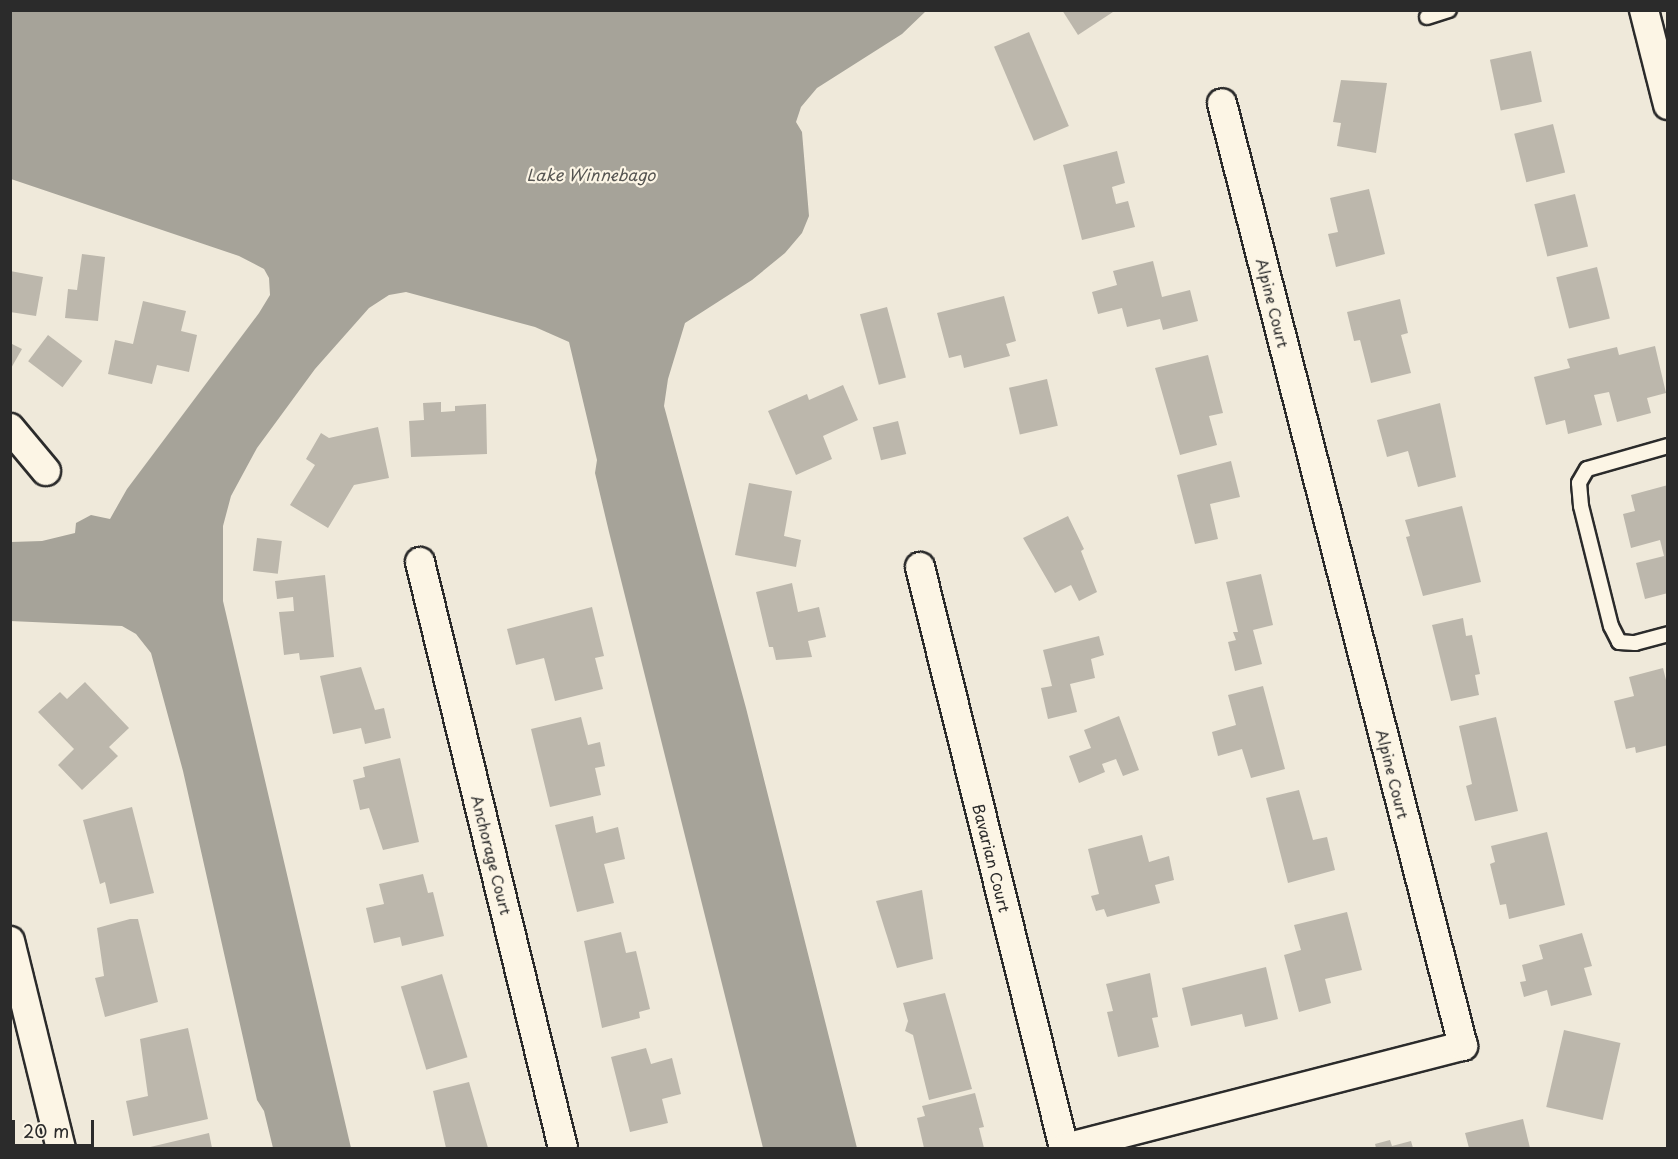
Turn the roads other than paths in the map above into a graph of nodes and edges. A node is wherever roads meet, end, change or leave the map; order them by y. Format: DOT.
graph roads {
  1 [pos="1449,10"];
  2 [pos="1644,10"];
  3 [pos="1427,17"];
  4 [pos="1221,103"];
  5 [pos="1668,105"];
  6 [pos="10,428"];
  7 [pos="1668,446"];
  8 [pos="46,471"];
  9 [pos="420,562"];
  10 [pos="920,567"];
  11 [pos="1668,634"];
  12 [pos="10,941"];
  13 [pos="61,1149"];
  14 [pos="563,1149"];
  15 [pos="1064,1149"];
  1 -- 3 [label="lane"];
  2 -- 5 [label="street"];
  4 -- 15 [label="street, Alpine Court"];
  6 -- 8 [label="street"];
  7 -- 11 [label="lane"];
  9 -- 14 [label="street, Anchorage Court"];
  10 -- 15 [label="street, Bavarian Court"];
  12 -- 13 [label="street"];
}
